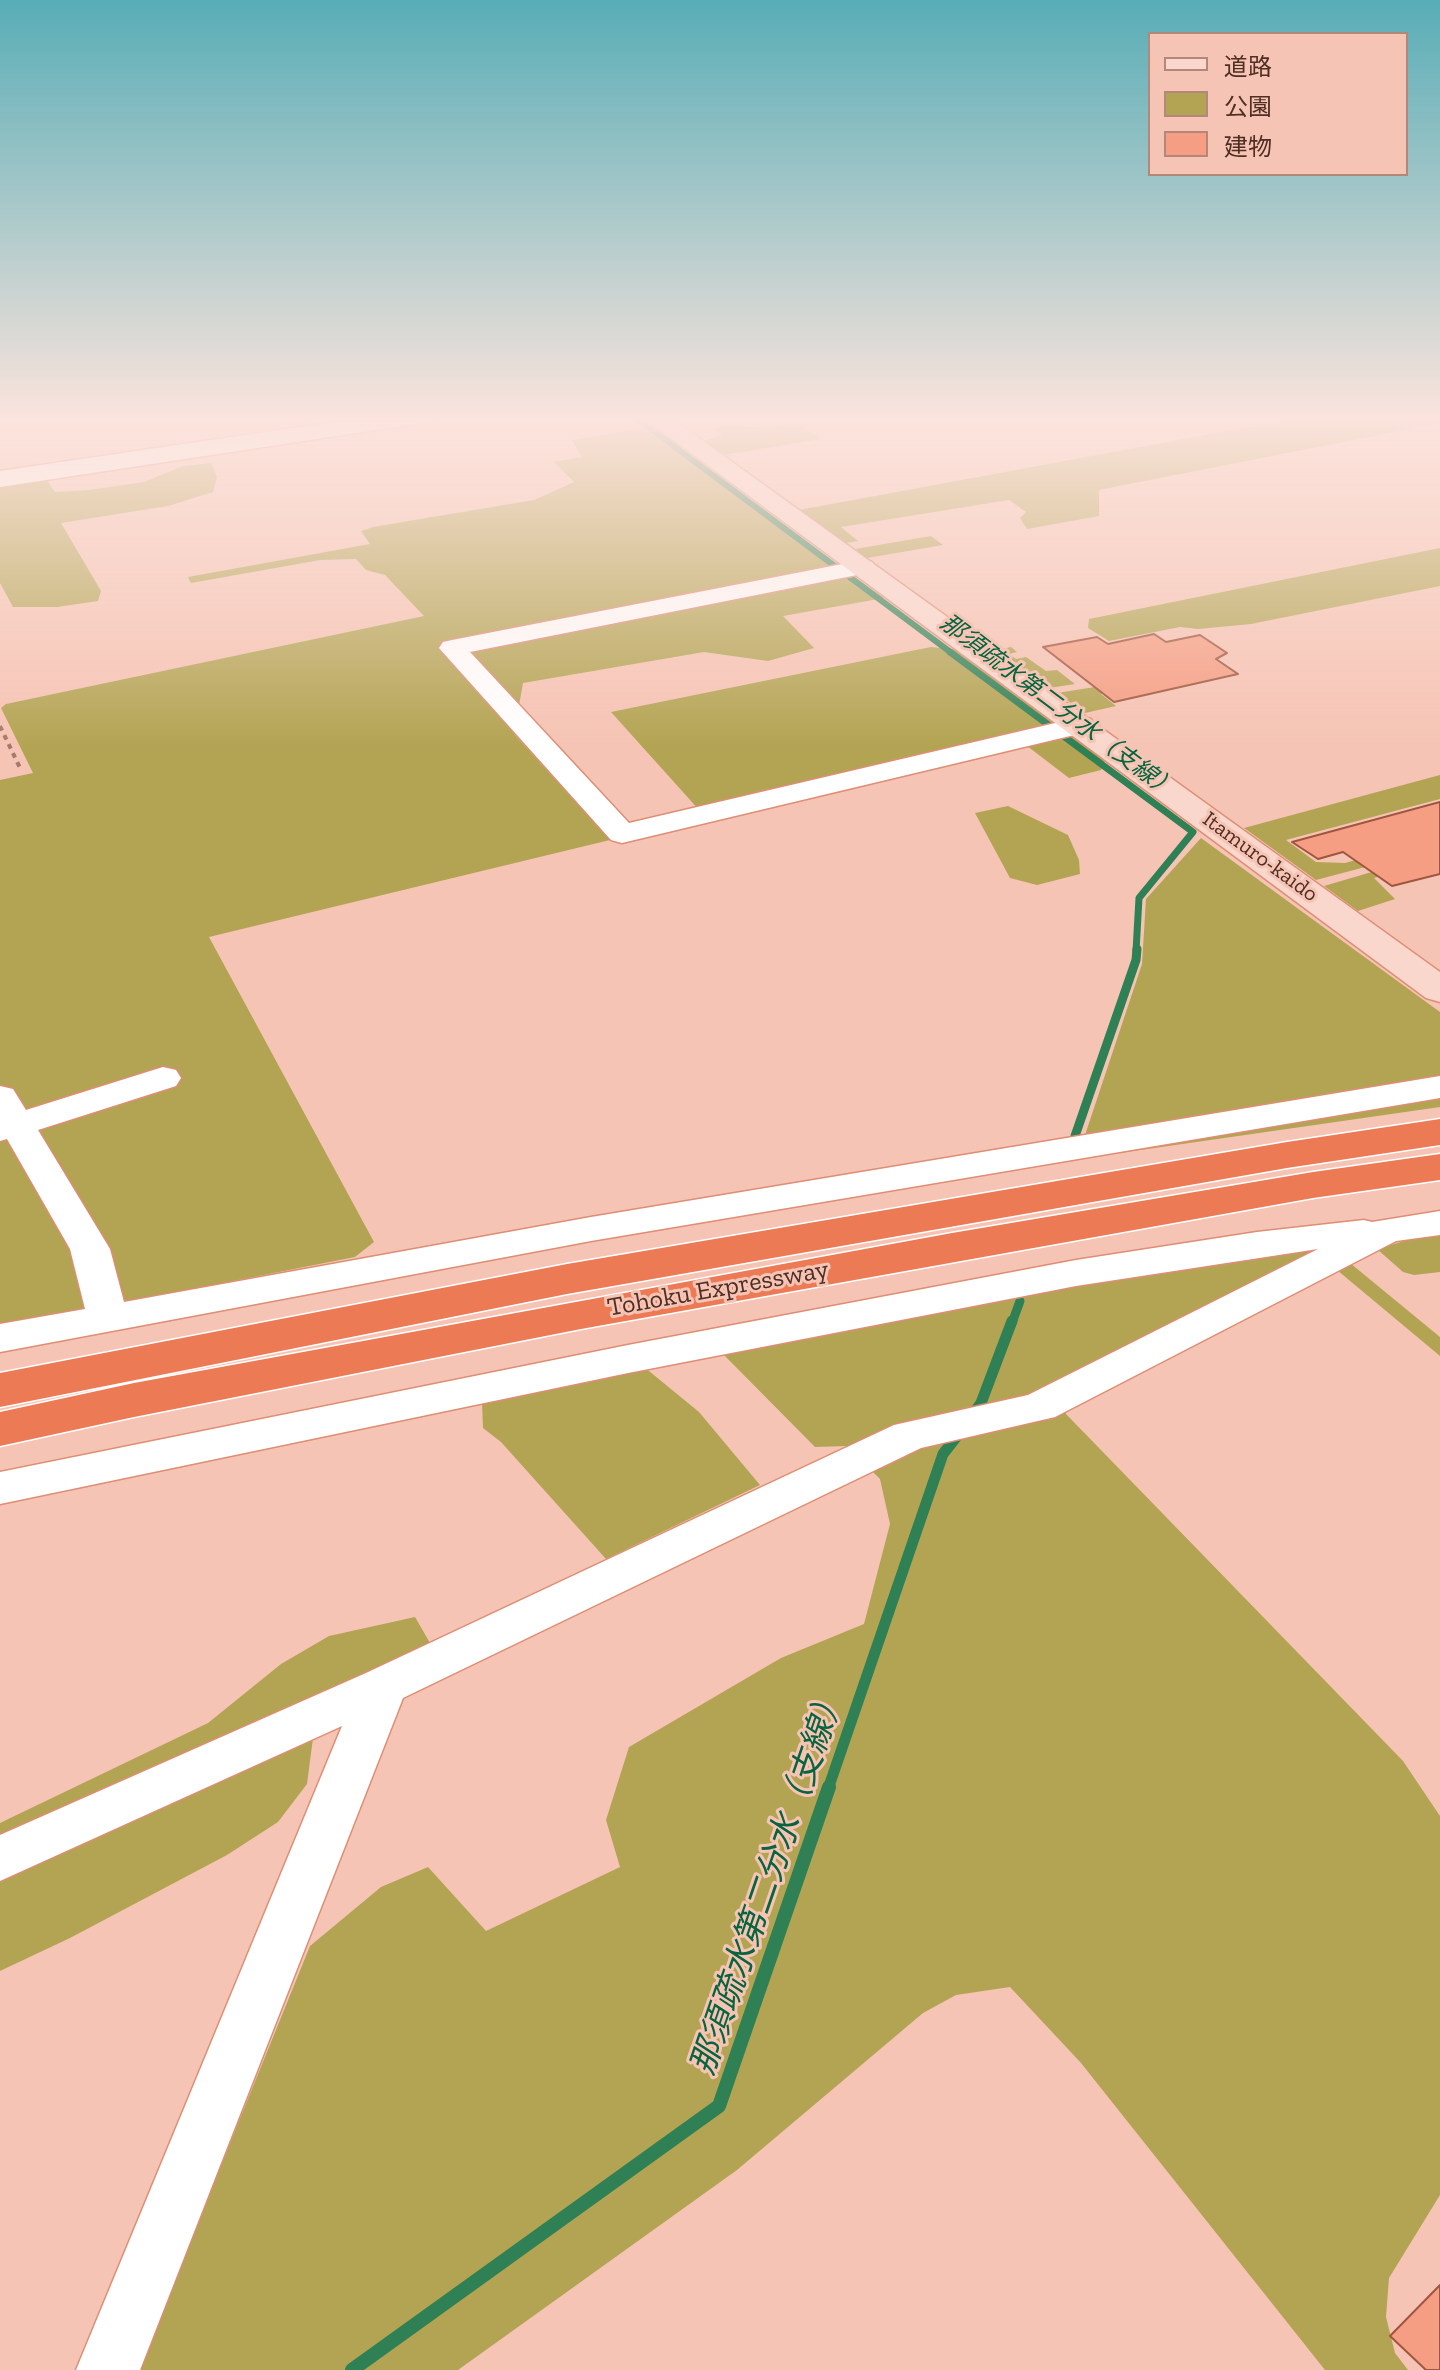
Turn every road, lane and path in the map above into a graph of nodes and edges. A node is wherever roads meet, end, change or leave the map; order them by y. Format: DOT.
graph roads {
  1 [pos="806,526"];
  2 [pos="863,567"];
  3 [pos="1081,725"];
  4 [pos="0,726"];
  5 [pos="21,770"];
  6 [pos="1440,990"];
  7 [pos="163,1078"];
  8 [pos="1440,1087"];
  9 [pos="5,1117"];
  10 [pos="1440,1132"];
  11 [pos="1440,1167"];
  12 [pos="1440,1223"];
  13 [pos="1387,1230"];
  14 [pos="108,1317"];
  15 [pos="0,1338"];
  16 [pos="0,1390"];
  17 [pos="0,1429"];
  18 [pos="0,1488"];
  19 [pos="383,1686"];
  20 [pos="0,1859"];
  21 [pos="108,2370"];
  1 -- 2 [label="main road, Itamuro-kaido"];
  2 -- 3 [label="main road, Itamuro-kaido"];
  2 -- 3 [label="street"];
  3 -- 6 [label="main road, Itamuro-kaido"];
  4 -- 5 [label="path"];
  7 -- 9 [label="street"];
  8 -- 14 [label="street"];
  9 -- 14 [label="street"];
  10 -- 16 [label="highway, Tohoku Expressway"];
  11 -- 17 [label="highway, Tohoku Expressway"];
  12 -- 13 [label="street"];
  13 -- 18 [label="street"];
  13 -- 19 [label="street"];
  14 -- 15 [label="street"];
  19 -- 20 [label="street"];
  19 -- 21 [label="street"];
}
